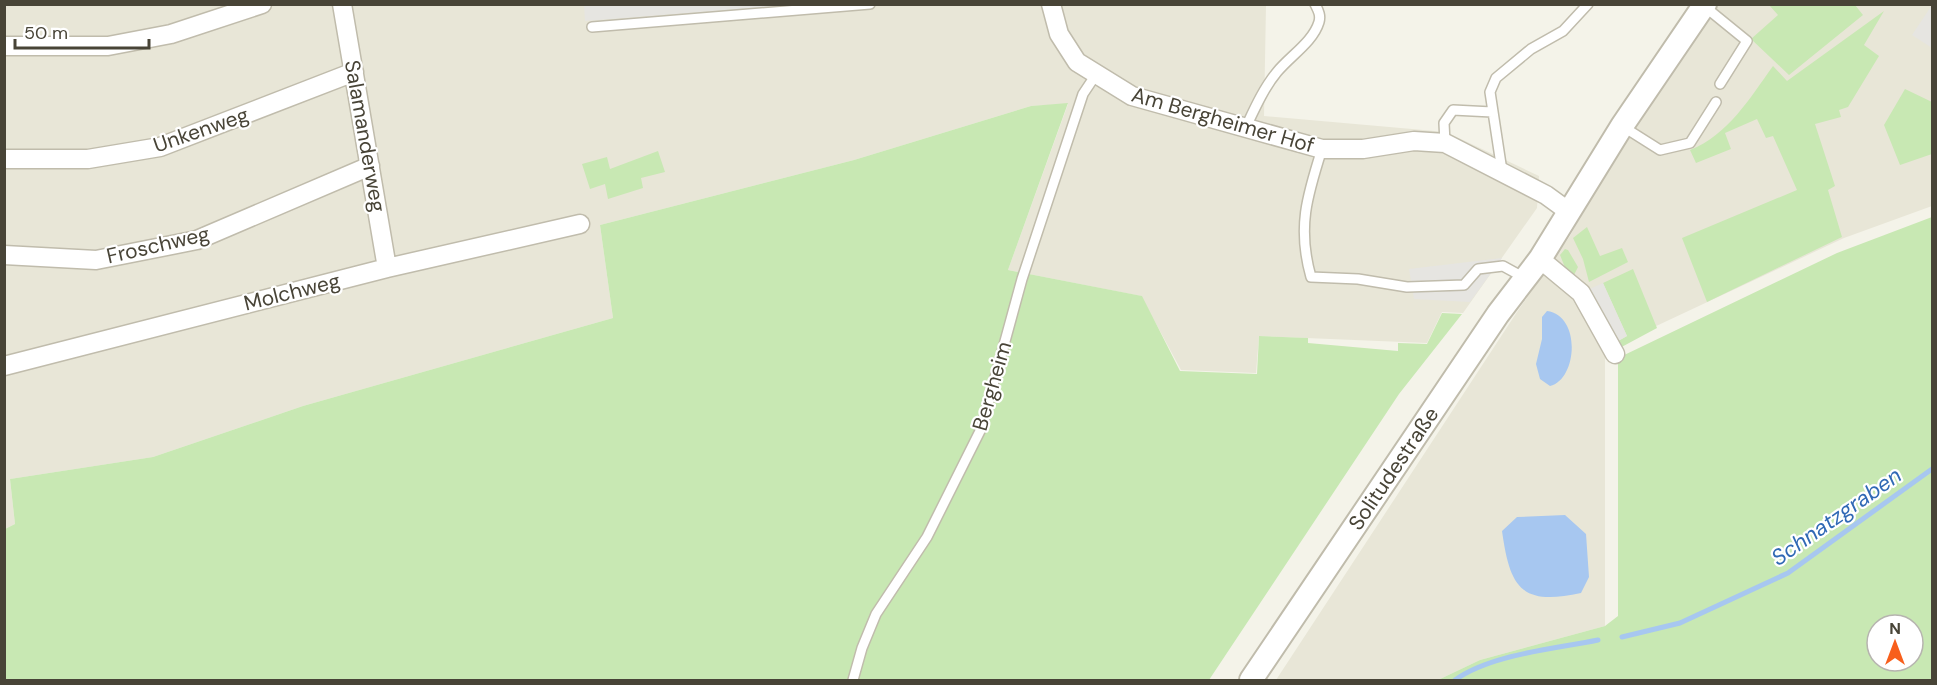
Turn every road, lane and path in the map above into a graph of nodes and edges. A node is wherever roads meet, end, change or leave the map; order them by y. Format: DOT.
graph roads {
  1 [pos="262,4"];
  2 [pos="342,4"];
  3 [pos="870,4"];
  4 [pos="1051,4"];
  5 [pos="1315,4"];
  6 [pos="1588,4"];
  7 [pos="1704,5"];
  8 [pos="592,27"];
  9 [pos="4,46"];
  10 [pos="354,72"];
  11 [pos="1095,76"];
  12 [pos="1720,84"];
  13 [pos="1716,102"];
  14 [pos="1492,112"];
  15 [pos="1622,126"];
  16 [pos="1245,129"];
  17 [pos="1445,143"];
  18 [pos="1322,149"];
  19 [pos="4,159"];
  20 [pos="370,166"];
  21 [pos="1502,171"];
  22 [pos="1568,211"];
  23 [pos="580,224"];
  24 [pos="4,255"];
  25 [pos="1539,259"];
  26 [pos="387,268"];
  27 [pos="1525,278"];
  28 [pos="1615,354"];
  29 [pos="4,366"];
  30 [pos="853,681"];
  31 [pos="1251,681"];
  1 -- 9 [label="street"];
  2 -- 10 [label="street, Salamanderweg"];
  3 -- 8 [label="lane"];
  4 -- 11 [label="street, Am Bergheimer Hof"];
  5 -- 16 [label="lane"];
  6 -- 14 [label="lane"];
  7 -- 12 [label="lane"];
  7 -- 15 [label="street, Solitudestraße"];
  10 -- 19 [label="street, Unkenweg"];
  10 -- 20 [label="street, Salamanderweg"];
  11 -- 16 [label="street, Am Bergheimer Hof"];
  11 -- 30 [label="lane, Bergheim"];
  13 -- 15 [label="lane"];
  14 -- 17 [label="lane"];
  14 -- 21 [label="lane"];
  15 -- 22 [label="street, Solitudestraße"];
  16 -- 18 [label="street, Am Bergheimer Hof"];
  17 -- 18 [label="street, Am Bergheimer Hof"];
  17 -- 21 [label="street, Am Bergheimer Hof"];
  18 -- 27 [label="lane"];
  20 -- 24 [label="street, Froschweg"];
  20 -- 26 [label="street, Salamanderweg"];
  21 -- 22 [label="street, Am Bergheimer Hof"];
  22 -- 25 [label="street, Solitudestraße"];
  23 -- 26 [label="street, Molchweg"];
  25 -- 27 [label="street, Solitudestraße"];
  25 -- 28 [label="street"];
  26 -- 29 [label="street, Molchweg"];
  27 -- 31 [label="street, Solitudestraße"];
}
